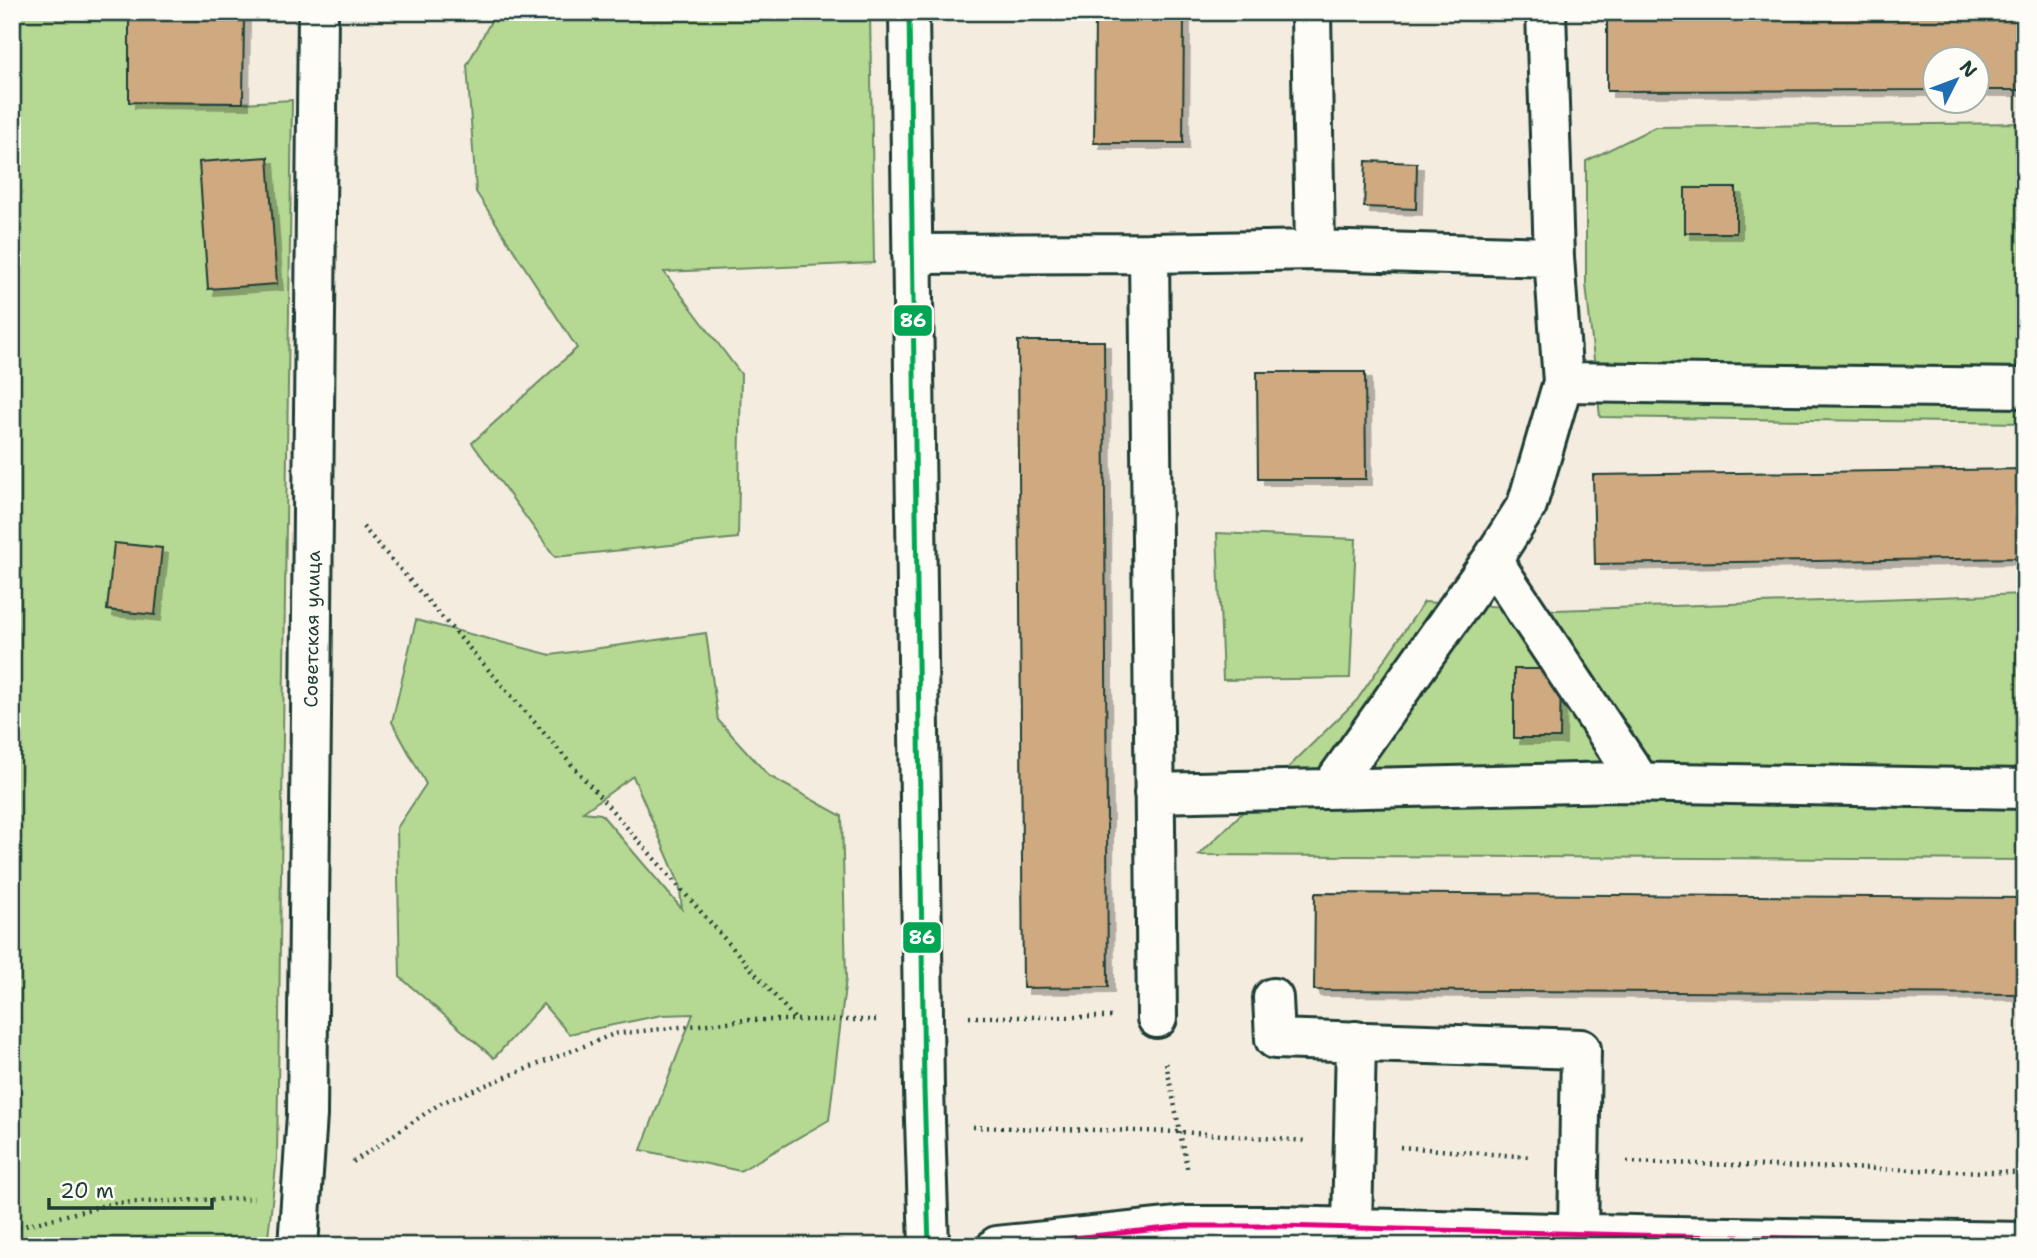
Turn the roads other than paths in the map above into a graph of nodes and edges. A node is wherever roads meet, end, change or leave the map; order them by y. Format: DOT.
graph roads {
  1 [pos="318,12"];
  2 [pos="909,12"];
  3 [pos="1311,12"];
  4 [pos="1546,12"];
  5 [pos="1315,250"];
  6 [pos="1149,253"];
  7 [pos="912,254"];
  8 [pos="1555,257"];
  9 [pos="1563,382"];
  10 [pos="2025,388"];
  11 [pos="1492,560"];
  12 [pos="1640,782"];
  13 [pos="1330,789"];
  14 [pos="2025,789"];
  15 [pos="1154,793"];
  16 [pos="1273,998"];
  17 [pos="1157,1017"];
  18 [pos="1356,1041"];
  19 [pos="1352,1227"];
  20 [pos="1578,1234"];
  21 [pos="2025,1242"];
  22 [pos="298,1246"];
  23 [pos="929,1246"];
  24 [pos="997,1246"];
  1 -- 22 [label="street, Советская улица"];
  2 -- 7 [label="street"];
  3 -- 5 [label="street"];
  4 -- 8 [label="street"];
  5 -- 6 [label="street"];
  5 -- 8 [label="street"];
  6 -- 7 [label="street"];
  6 -- 15 [label="street"];
  7 -- 23 [label="street"];
  8 -- 9 [label="street"];
  9 -- 10 [label="street"];
  9 -- 11 [label="street"];
  11 -- 12 [label="street"];
  11 -- 13 [label="street"];
  12 -- 13 [label="street"];
  12 -- 14 [label="street"];
  13 -- 15 [label="street"];
  15 -- 17 [label="street"];
  16 -- 18 [label="street"];
  18 -- 19 [label="street"];
  18 -- 20 [label="street"];
  19 -- 20 [label="street"];
  19 -- 24 [label="street"];
  20 -- 21 [label="street"];
}
